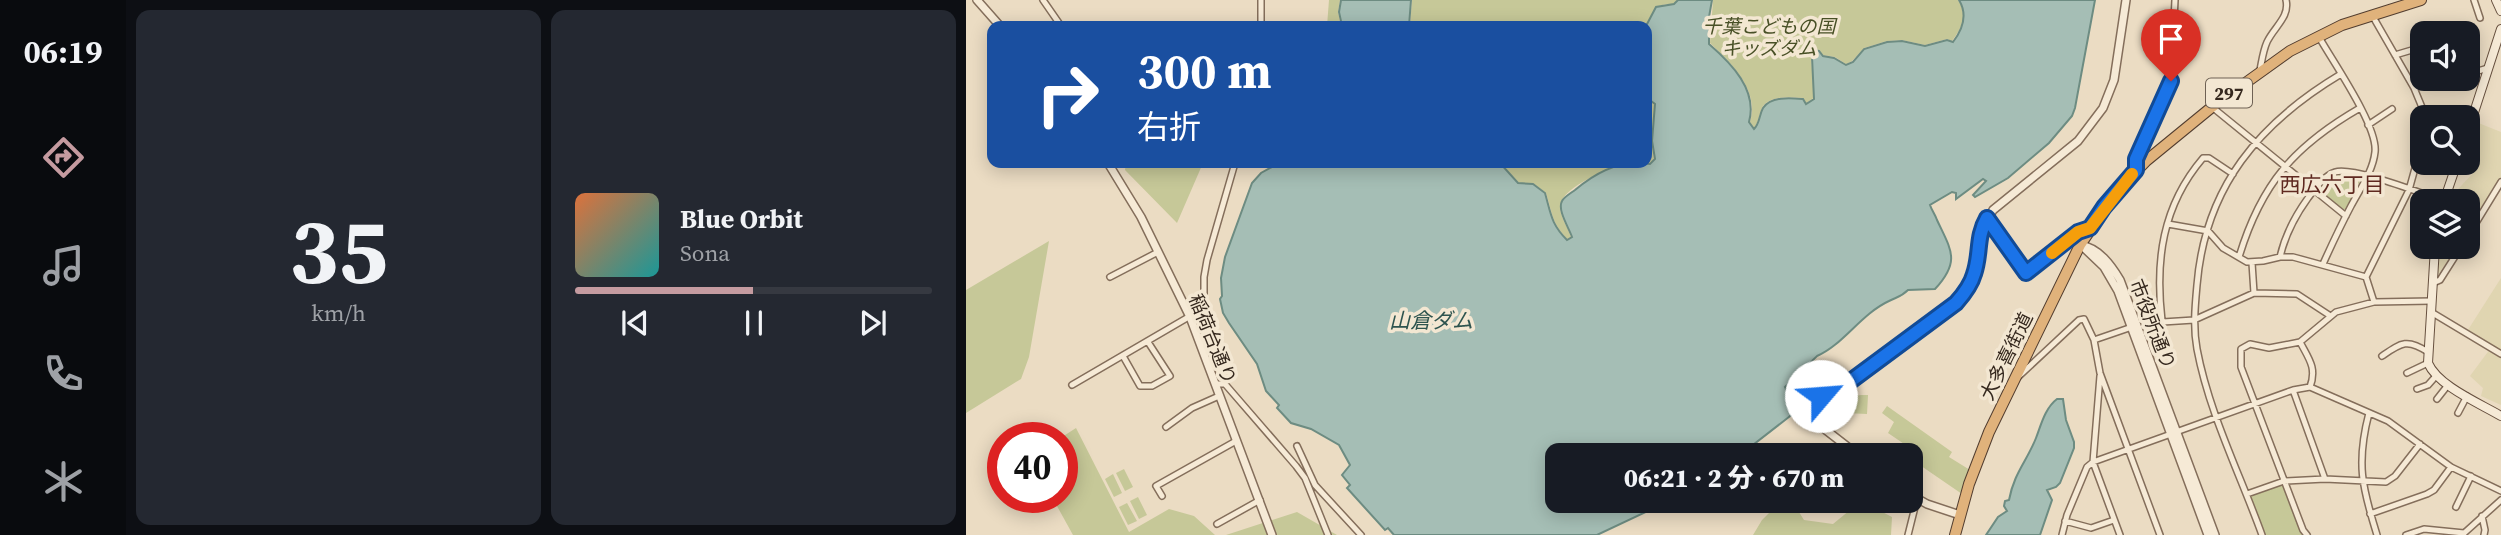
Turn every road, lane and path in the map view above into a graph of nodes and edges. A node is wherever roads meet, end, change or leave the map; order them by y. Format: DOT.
graph roads {
  1 [pos="977,0"];
  2 [pos="1043,0"];
  3 [pos="1261,0"];
  4 [pos="2126,0"];
  5 [pos="2175,0"];
  6 [pos="2286,0"];
  7 [pos="2421,0"];
  8 [pos="2474,0"];
  9 [pos="2497,0"];
  10 [pos="2501,11"];
  11 [pos="2372,15"];
  12 [pos="2480,18"];
  13 [pos="996,21"];
  14 [pos="1058,21"];
  15 [pos="1261,21"];
  16 [pos="2501,29"];
  17 [pos="2318,35"];
  18 [pos="2410,51"];
  19 [pos="2395,55"];
  20 [pos="2488,67"];
  21 [pos="2480,69"];
  22 [pos="2260,70"];
  23 [pos="2341,74"];
  24 [pos="2410,81"];
  25 [pos="2476,105"];
  26 [pos="2211,107"];
  27 [pos="2360,108"];
  28 [pos="2392,109"];
  29 [pos="2368,125"];
  30 [pos="2255,142"];
  31 [pos="2284,166"];
  32 [pos="1111,168"];
  33 [pos="1234,168"];
  34 [pos="2136,170"];
  35 [pos="2233,174"];
  36 [pos="2367,175"];
  37 [pos="2501,182"];
  38 [pos="2314,190"];
  39 [pos="2410,190"];
  40 [pos="2346,216"];
  41 [pos="2480,216"];
  42 [pos="1987,218"];
  43 [pos="2168,224"];
  44 [pos="2090,228"];
  45 [pos="2208,231"];
  46 [pos="2080,245"];
  47 [pos="1158,252"];
  48 [pos="2239,257"];
  49 [pos="2280,257"];
  50 [pos="2434,259"];
  51 [pos="2453,259"];
  52 [pos="2252,263"];
  53 [pos="2323,264"];
  54 [pos="1110,277"];
  55 [pos="2367,277"];
  56 [pos="2433,283"];
  57 [pos="2254,293"];
  58 [pos="2432,301"];
  59 [pos="2374,302"];
  60 [pos="2431,312"];
  61 [pos="2329,315"];
  62 [pos="1190,317"];
  63 [pos="2194,320"];
  64 [pos="2162,321"];
  65 [pos="2147,323"];
  66 [pos="2132,327"];
  67 [pos="2094,340"];
  68 [pos="1147,342"];
  69 [pos="2300,342"];
  70 [pos="2428,352"];
  71 [pos="2501,354"];
  72 [pos="1123,356"];
  73 [pos="2382,356"];
  74 [pos="2428,363"];
  75 [pos="2100,373"];
  76 [pos="2407,373"];
  77 [pos="2435,376"];
  78 [pos="2013,381"];
  79 [pos="1215,384"];
  80 [pos="1072,385"];
  81 [pos="2448,385"];
  82 [pos="2310,387"];
  83 [pos="2417,389"];
  84 [pos="2293,390"];
  85 [pos="1219,396"];
  86 [pos="2467,396"];
  87 [pos="2437,399"];
  88 [pos="2257,404"];
  89 [pos="2369,413"];
  90 [pos="2458,413"];
  91 [pos="2501,416"];
  92 [pos="2218,418"];
  93 [pos="1166,427"];
  94 [pos="2174,433"];
  95 [pos="1236,441"];
  96 [pos="1843,443"];
  97 [pos="2420,444"];
  98 [pos="1297,446"];
  99 [pos="2128,450"];
  100 [pos="2093,462"];
  101 [pos="2451,467"];
  102 [pos="2471,476"];
  103 [pos="2325,479"];
  104 [pos="2284,481"];
  105 [pos="2361,482"];
  106 [pos="2501,491"];
  107 [pos="2247,494"];
  108 [pos="1162,496"];
  109 [pos="1259,500"];
  110 [pos="2501,500"];
  111 [pos="1923,501"];
  112 [pos="2455,507"];
  113 [pos="1911,513"];
  114 [pos="2370,514"];
  115 [pos="1960,515"];
  116 [pos="2482,516"];
  117 [pos="2114,520"];
  118 [pos="2065,521"];
  119 [pos="1217,524"];
  120 [pos="2261,533"];
  121 [pos="2463,534"];
  122 [pos="1272,535"];
  123 [pos="1328,535"];
  124 [pos="1361,535"];
  125 [pos="1908,535"];
  126 [pos="1955,535"];
  127 [pos="2062,535"];
  128 [pos="2120,535"];
  129 [pos="2160,535"];
  130 [pos="2208,535"];
  131 [pos="2215,535"];
  132 [pos="2250,535"];
  133 [pos="2307,535"];
  134 [pos="2377,535"];
  135 [pos="2406,535"];
  136 [pos="2484,535"];
  1 -- 13 [label="street"];
  2 -- 14 [label="street"];
  3 -- 15 [label="street"];
  4 -- 42 [label="street"];
  5 -- 34 [label="street"];
  6 -- 22 [label="street"];
  7 -- 11 [label="highway, 大多喜街道 / 297"];
  8 -- 12 [label="street"];
  9 -- 10 [label="main road"];
  11 -- 17 [label="highway, 大多喜街道 / 297"];
  11 -- 19 [label="street"];
  16 -- 20 [label="main road"];
  17 -- 22 [label="highway, 大多喜街道 / 297"];
  17 -- 23 [label="street"];
  18 -- 19 [label="street"];
  19 -- 24 [label="street"];
  20 -- 21 [label="street"];
  20 -- 25 [label="main road"];
  22 -- 26 [label="highway, 大多喜街道 / 297"];
  23 -- 27 [label="street"];
  23 -- 30 [label="street"];
  26 -- 30 [label="street"];
  26 -- 34 [label="highway, 大多喜街道 / 297"];
  27 -- 29 [label="street"];
  27 -- 31 [label="street"];
  28 -- 29 [label="street"];
  29 -- 36 [label="street"];
  30 -- 31 [label="street"];
  30 -- 35 [label="street"];
  31 -- 38 [label="street"];
  31 -- 48 [label="street"];
  32 -- 47 [label="street, 稲荷台通り"];
  33 -- 62 [label="street"];
  34 -- 44 [label="highway, 大多喜街道 / 297"];
  35 -- 43 [label="street"];
  35 -- 45 [label="street"];
  36 -- 38 [label="street"];
  36 -- 39 [label="street"];
  36 -- 40 [label="street"];
  37 -- 41 [label="street"];
  38 -- 40 [label="street"];
  38 -- 49 [label="street"];
  39 -- 55 [label="street"];
  40 -- 53 [label="street"];
  42 -- 44 [label="street"];
  42 -- 96 [label="street"];
  43 -- 45 [label="street"];
  43 -- 64 [label="street"];
  44 -- 46 [label="highway, 大多喜街道 / 297"];
  45 -- 48 [label="street"];
  45 -- 63 [label="street"];
  46 -- 66 [label="street, 市役所通り"];
  46 -- 78 [label="highway, 大多喜街道 / 297"];
  46 -- 94 [label="street, 市役所通り"];
  47 -- 54 [label="street"];
  47 -- 62 [label="street, 稲荷台通り"];
  48 -- 52 [label="street"];
  49 -- 52 [label="street"];
  49 -- 53 [label="street"];
  50 -- 56 [label="main road"];
  51 -- 56 [label="street"];
  52 -- 57 [label="street"];
  53 -- 55 [label="street"];
  55 -- 59 [label="street"];
  56 -- 58 [label="main road"];
  57 -- 61 [label="street"];
  57 -- 63 [label="street"];
  58 -- 59 [label="street"];
  58 -- 60 [label="main road"];
  59 -- 61 [label="street"];
  60 -- 70 [label="main road"];
  60 -- 71 [label="street"];
  61 -- 69 [label="street"];
  62 -- 68 [label="street"];
  62 -- 79 [label="street, 稲荷台通り"];
  63 -- 64 [label="street"];
  63 -- 92 [label="street"];
  64 -- 65 [label="street"];
  66 -- 67 [label="street"];
  66 -- 94 [label="street, 市役所通り"];
  67 -- 75 [label="street"];
  67 -- 78 [label="street"];
  68 -- 72 [label="street"];
  68 -- 72 [label="street"];
  69 -- 82 [label="street"];
  69 -- 88 [label="street"];
  70 -- 73 [label="street"];
  70 -- 74 [label="main road"];
  72 -- 80 [label="street"];
  74 -- 76 [label="street"];
  74 -- 77 [label="main road"];
  75 -- 99 [label="street"];
  75 -- 100 [label="street"];
  77 -- 81 [label="main road"];
  77 -- 83 [label="street"];
  78 -- 115 [label="highway, 大多喜街道 / 297"];
  79 -- 85 [label="street, 稲荷台通り"];
  79 -- 123 [label="street"];
  81 -- 86 [label="main road"];
  81 -- 87 [label="street"];
  82 -- 84 [label="street"];
  82 -- 89 [label="street"];
  84 -- 88 [label="street"];
  84 -- 103 [label="street"];
  85 -- 93 [label="street"];
  85 -- 95 [label="street, 稲荷台通り"];
  86 -- 90 [label="street"];
  86 -- 91 [label="main road"];
  88 -- 92 [label="street"];
  88 -- 104 [label="street"];
  89 -- 97 [label="street"];
  89 -- 105 [label="street"];
  92 -- 94 [label="street"];
  92 -- 107 [label="street"];
  94 -- 99 [label="street"];
  94 -- 130 [label="street, 市役所通り"];
  94 -- 131 [label="street, 市役所通り"];
  95 -- 108 [label="street"];
  95 -- 109 [label="street, 稲荷台通り"];
  97 -- 101 [label="street"];
  97 -- 105 [label="street"];
  98 -- 124 [label="street"];
  99 -- 100 [label="street"];
  99 -- 129 [label="street"];
  100 -- 117 [label="street"];
  100 -- 118 [label="street"];
  101 -- 102 [label="street"];
  101 -- 114 [label="street"];
  102 -- 106 [label="street"];
  102 -- 112 [label="street"];
  103 -- 104 [label="street"];
  103 -- 105 [label="street"];
  104 -- 107 [label="street"];
  104 -- 133 [label="street"];
  105 -- 114 [label="street"];
  107 -- 120 [label="street"];
  109 -- 119 [label="street"];
  109 -- 122 [label="street, 稲荷台通り"];
  110 -- 116 [label="street"];
  111 -- 115 [label="street"];
  113 -- 125 [label="street"];
  114 -- 134 [label="street"];
  115 -- 126 [label="highway, 大多喜街道 / 297"];
  116 -- 121 [label="street"];
  116 -- 136 [label="street"];
  117 -- 118 [label="street"];
  117 -- 128 [label="street"];
  118 -- 127 [label="street"];
  120 -- 132 [label="street"];
  121 -- 135 [label="street"];
}
